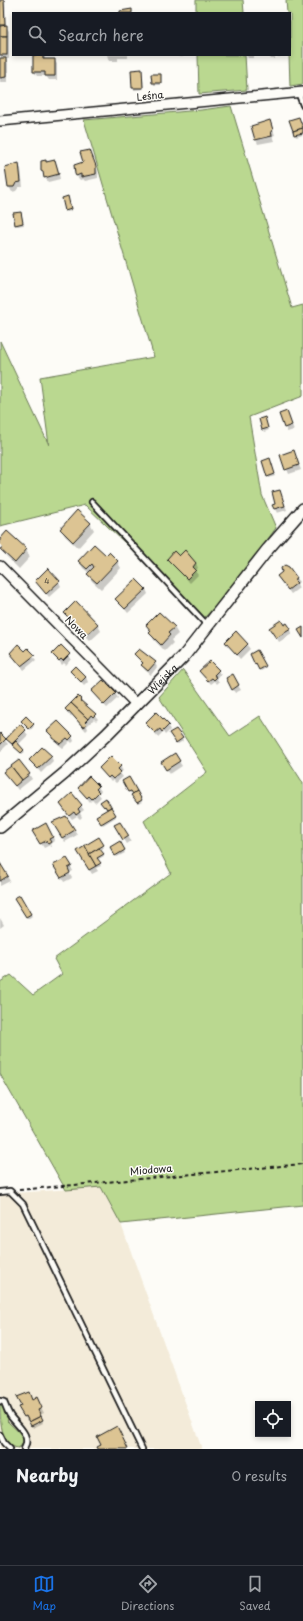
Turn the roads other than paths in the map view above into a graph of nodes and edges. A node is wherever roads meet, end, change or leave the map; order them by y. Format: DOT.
graph roads {
  1 [pos="301,92"];
  2 [pos="303,105"];
  3 [pos="0,121"];
  4 [pos="92,502"];
  5 [pos="303,509"];
  6 [pos="0,566"];
  7 [pos="208,627"];
  8 [pos="138,705"];
  9 [pos="0,827"];
  10 [pos="0,1192"];
  11 [pos="0,1401"];
  12 [pos="0,1435"];
  13 [pos="10,1449"];
  14 [pos="24,1449"];
  15 [pos="142,1449"];
  1 -- 2 [label="lane"];
  1 -- 3 [label="street, Leśna"];
  4 -- 7 [label="lane"];
  5 -- 7 [label="street, Wiejska"];
  6 -- 8 [label="street, Nowa"];
  7 -- 8 [label="street, Wiejska"];
  8 -- 9 [label="street, Wiejska"];
  10 -- 15 [label="lane"];
  11 -- 14 [label="lane"];
  12 -- 13 [label="lane"];
}
